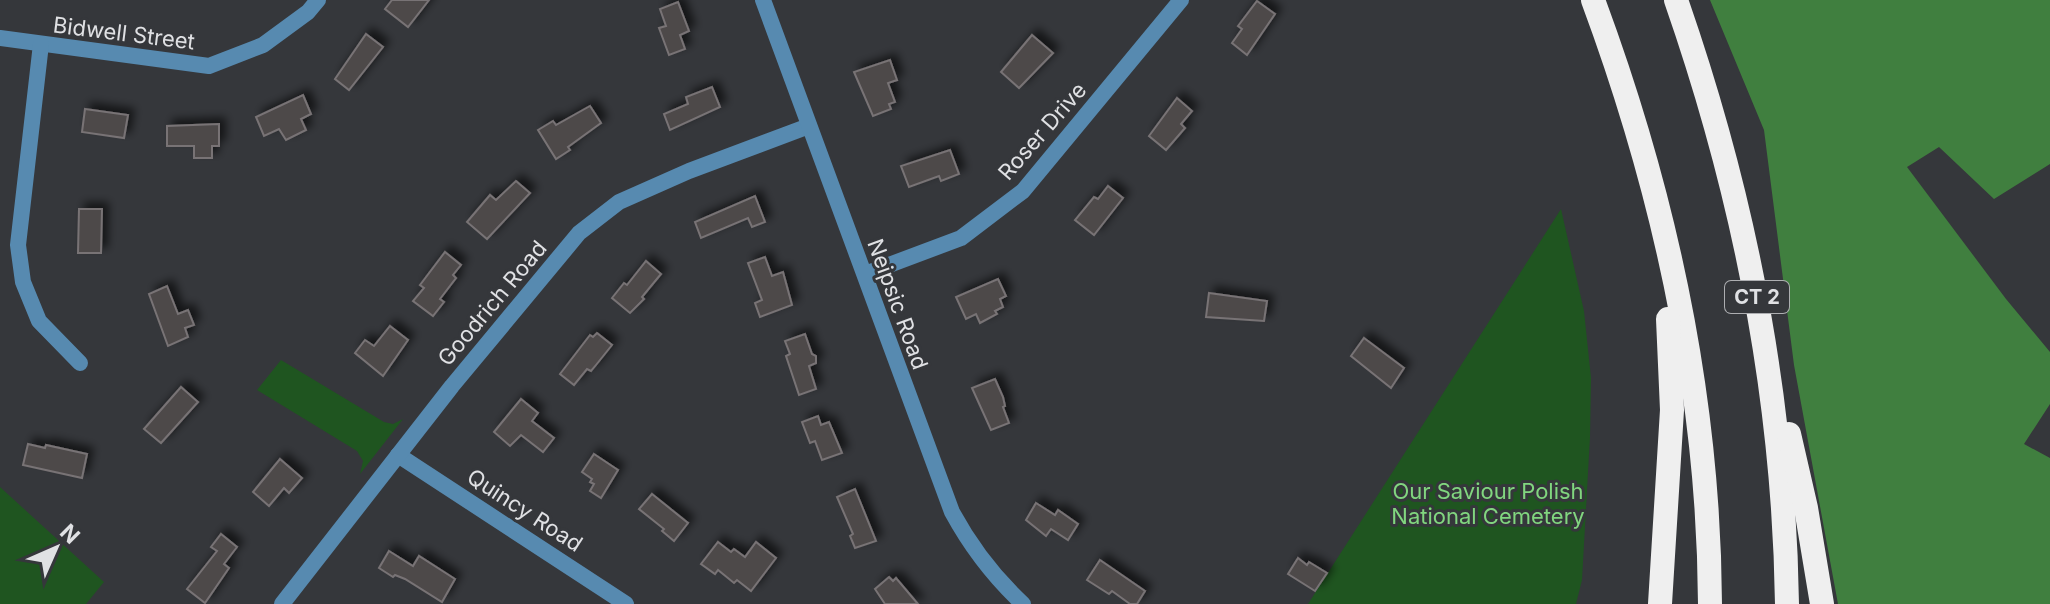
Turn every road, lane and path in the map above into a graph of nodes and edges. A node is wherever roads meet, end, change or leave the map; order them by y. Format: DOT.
graph roads {
  1 [pos="318,0"];
  2 [pos="763,0"];
  3 [pos="1181,0"];
  4 [pos="1593,0"];
  5 [pos="1676,0"];
  6 [pos="0,38"];
  7 [pos="41,44"];
  8 [pos="809,126"];
  9 [pos="1672,266"];
  10 [pos="865,274"];
  11 [pos="1767,358"];
  12 [pos="80,363"];
  13 [pos="398,455"];
  14 [pos="1014,601"];
  15 [pos="282,604"];
  16 [pos="626,604"];
  17 [pos="1660,604"];
  18 [pos="1710,604"];
  19 [pos="1787,604"];
  20 [pos="1822,604"];
  1 -- 7 [label="street, Bidwell Street"];
  2 -- 8 [label="street, Neipsic Road"];
  3 -- 10 [label="street, Roser Drive"];
  4 -- 9 [label="highway"];
  5 -- 11 [label="highway, CT 2"];
  6 -- 7 [label="street, Bidwell Street"];
  7 -- 12 [label="street"];
  8 -- 10 [label="street, Neipsic Road"];
  8 -- 13 [label="street, Goodrich Road"];
  9 -- 17 [label="highway"];
  9 -- 18 [label="highway"];
  10 -- 14 [label="street, Neipsic Road"];
  11 -- 19 [label="highway, CT 2"];
  11 -- 20 [label="highway"];
  13 -- 15 [label="street, Goodrich Road"];
  13 -- 16 [label="street, Quincy Road"];
}
